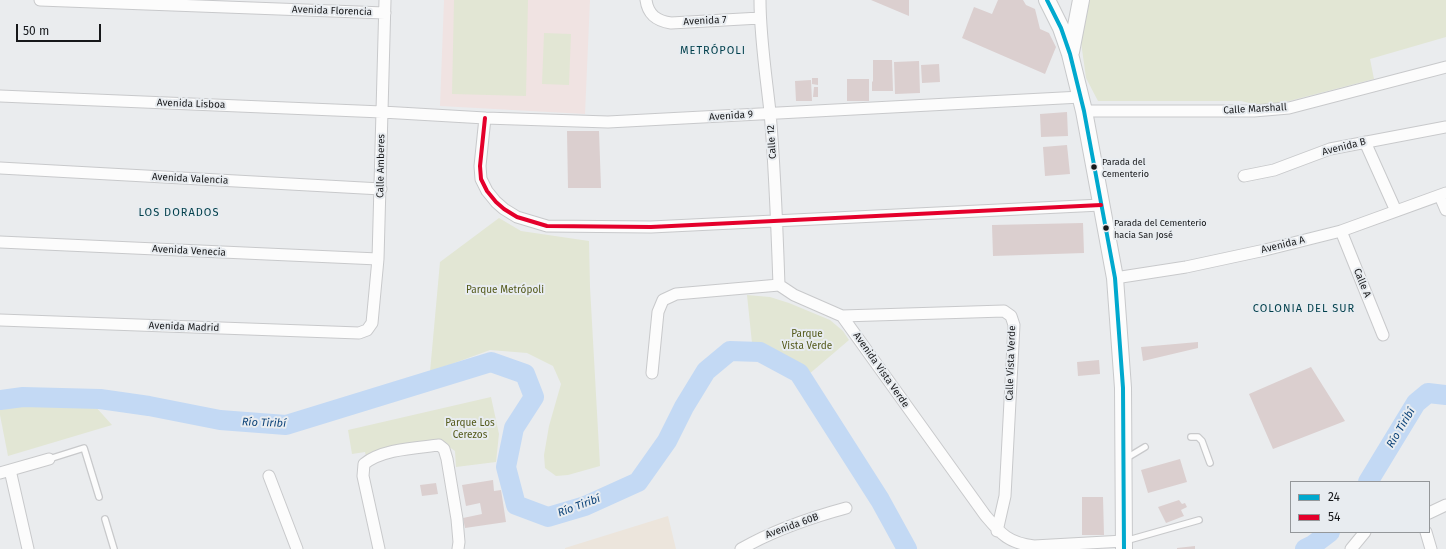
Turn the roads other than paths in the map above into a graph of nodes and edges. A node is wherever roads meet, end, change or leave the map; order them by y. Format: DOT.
graph roads {
  1 [pos="40,0"];
  2 [pos="385,0"];
  3 [pos="646,0"];
  4 [pos="760,0"];
  5 [pos="1047,0"];
  6 [pos="1081,0"];
  7 [pos="385,13"];
  8 [pos="760,18"];
  9 [pos="1070,54"];
  10 [pos="1446,67"];
  11 [pos="0,96"];
  12 [pos="1082,104"];
  13 [pos="382,112"];
  14 [pos="770,113"];
  15 [pos="485,118"];
  16 [pos="1446,127"];
  17 [pos="1365,142"];
  18 [pos="0,168"];
  19 [pos="1244,176"];
  20 [pos="381,189"];
  21 [pos="1443,194"];
  22 [pos="1101,205"];
  23 [pos="1446,210"];
  24 [pos="1396,211"];
  25 [pos="777,222"];
  26 [pos="1341,230"];
  27 [pos="0,242"];
  28 [pos="378,259"];
  29 [pos="1115,278"];
  30 [pos="779,285"];
  31 [pos="842,316"];
  32 [pos="0,320"];
  33 [pos="367,330"];
  34 [pos="1383,335"];
  35 [pos="652,373"];
  36 [pos="1191,436"];
  37 [pos="1145,447"];
  38 [pos="49,459"];
  39 [pos="1123,461"];
  40 [pos="1210,464"];
  41 [pos="5,471"];
  42 [pos="269,476"];
  43 [pos="99,497"];
  44 [pos="1446,505"];
  45 [pos="846,508"];
  46 [pos="1430,513"];
  47 [pos="105,519"];
  48 [pos="1200,520"];
  49 [pos="997,531"];
  50 [pos="1364,533"];
  51 [pos="1426,533"];
  52 [pos="1124,545"];
  53 [pos="28,549"];
  54 [pos="114,549"];
  55 [pos="297,549"];
  56 [pos="379,549"];
  57 [pos="458,549"];
  58 [pos="741,549"];
  59 [pos="1351,549"];
  60 [pos="1431,549"];
  1 -- 7 [label="street, Avenida Florencia"];
  2 -- 7 [label="street, Calle Amberes"];
  3 -- 8 [label="street, Avenida 7"];
  4 -- 8 [label="street, Calle 12"];
  5 -- 9 [label="main road"];
  6 -- 9 [label="main road"];
  7 -- 13 [label="street, Calle Amberes"];
  8 -- 14 [label="street, Calle 12"];
  9 -- 12 [label="main road"];
  10 -- 12 [label="street, Calle Marshall"];
  11 -- 13 [label="street, Avenida Lisboa"];
  12 -- 14 [label="street, Avenida 9"];
  12 -- 22 [label="main road"];
  13 -- 15 [label="street, Avenida 9"];
  13 -- 20 [label="street, Calle Amberes"];
  14 -- 15 [label="street, Avenida 9"];
  14 -- 25 [label="street, Calle 12"];
  15 -- 25 [label="street"];
  16 -- 17 [label="street, Avenida B"];
  17 -- 19 [label="street, Avenida B"];
  17 -- 24 [label="street"];
  18 -- 20 [label="street, Avenida Valencia"];
  20 -- 28 [label="street, Calle Amberes"];
  21 -- 23 [label="street"];
  21 -- 24 [label="street, Avenida A"];
  22 -- 25 [label="street"];
  22 -- 29 [label="main road"];
  24 -- 26 [label="street, Avenida A"];
  25 -- 30 [label="street, Calle 12"];
  26 -- 29 [label="street, Avenida A"];
  26 -- 34 [label="street, Calle A"];
  27 -- 28 [label="street, Avenida Venecia"];
  28 -- 33 [label="street, Calle Amberes"];
  29 -- 39 [label="main road"];
  30 -- 31 [label="street"];
  30 -- 35 [label="street"];
  31 -- 49 [label="street, Avenida Vista Verde"];
  31 -- 49 [label="street, Calle Vista Verde"];
  32 -- 33 [label="street, Avenida Madrid"];
  36 -- 40 [label="lane"];
  37 -- 39 [label="lane"];
  38 -- 41 [label="street"];
  38 -- 43 [label="lane"];
  39 -- 52 [label="main road"];
  41 -- 53 [label="street"];
  42 -- 55 [label="street"];
  44 -- 46 [label="street"];
  45 -- 58 [label="street, Avenida 60B"];
  47 -- 54 [label="lane"];
  48 -- 52 [label="lane"];
  49 -- 52 [label="street, Avenida Vista Verde"];
  50 -- 59 [label="street"];
  51 -- 60 [label="street"];
  56 -- 57 [label="street"];
}
